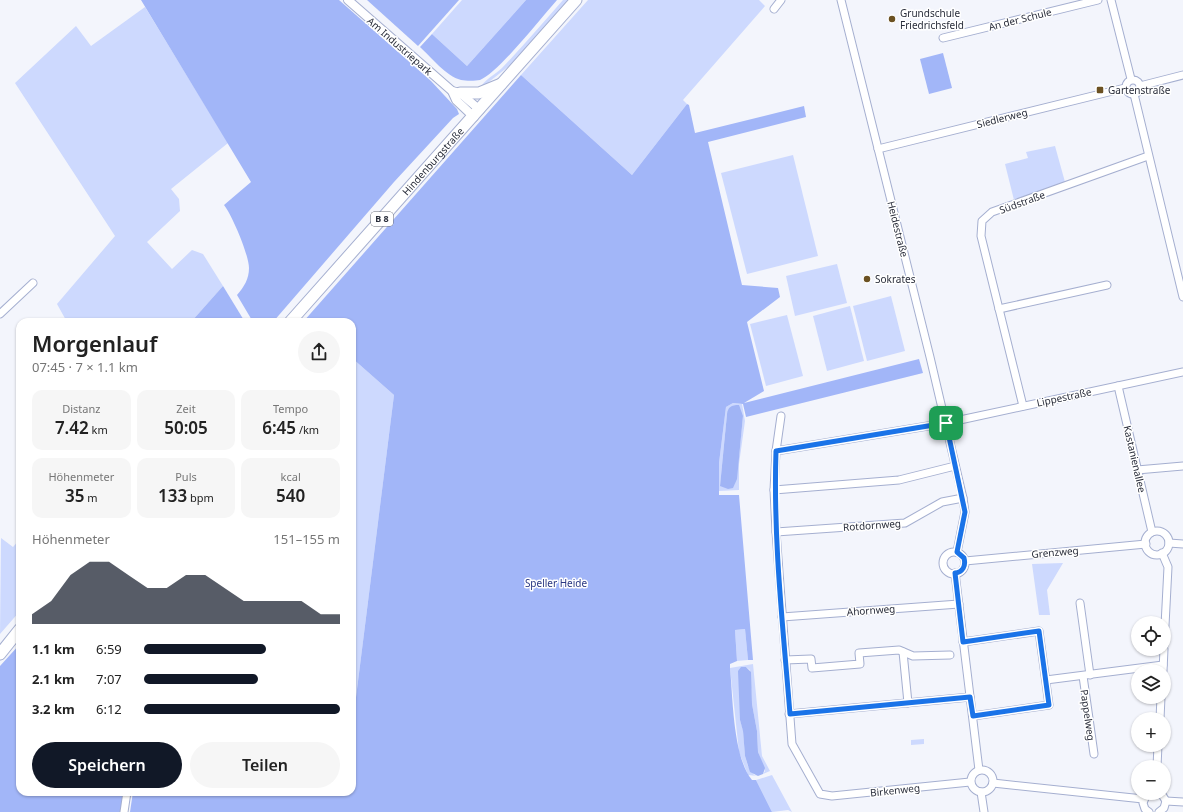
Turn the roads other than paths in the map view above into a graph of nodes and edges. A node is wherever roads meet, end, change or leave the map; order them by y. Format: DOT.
graph roads {
  1 [pos="348,0"];
  2 [pos="576,0"];
  3 [pos="781,0"];
  4 [pos="841,0"];
  5 [pos="1098,0"];
  6 [pos="1111,0"];
  7 [pos="774,9"];
  8 [pos="943,38"];
  9 [pos="1183,75"];
  10 [pos="1131,79"];
  11 [pos="504,83"];
  12 [pos="1140,86"];
  13 [pos="1125,88"];
  14 [pos="456,92"];
  15 [pos="1134,94"];
  16 [pos="477,113"];
  17 [pos="878,149"];
  18 [pos="1148,156"];
  19 [pos="33,283"];
  20 [pos="1107,285"];
  21 [pos="1183,297"];
  22 [pos="999,308"];
  23 [pos="0,314"];
  24 [pos="294,318"];
  25 [pos="1183,372"];
  26 [pos="1118,386"];
  27 [pos="1023,406"];
  28 [pos="781,416"];
  29 [pos="946,423"];
  30 [pos="776,451"];
  31 [pos="955,466"];
  32 [pos="1183,466"];
  33 [pos="1137,470"];
  34 [pos="774,490"];
  35 [pos="963,498"];
  36 [pos="776,532"];
  37 [pos="1152,532"];
  38 [pos="1169,543"];
  39 [pos="1146,544"];
  40 [pos="1183,544"];
  41 [pos="957,552"];
  42 [pos="1162,554"];
  43 [pos="965,561"];
  44 [pos="955,573"];
  45 [pos="1080,603"];
  46 [pos="959,604"];
  47 [pos="1165,616"];
  48 [pos="782,617"];
  49 [pos="16,634"];
  50 [pos="963,642"];
  51 [pos="903,652"];
  52 [pos="0,654"];
  53 [pos="950,655"];
  54 [pos="785,660"];
  55 [pos="1131,671"];
  56 [pos="1087,676"];
  57 [pos="1046,680"];
  58 [pos="970,697"];
  59 [pos="908,703"];
  60 [pos="790,714"];
  61 [pos="973,716"];
  62 [pos="1094,754"];
  63 [pos="979,770"];
  64 [pos="970,782"];
  65 [pos="993,783"];
  66 [pos="981,792"];
  67 [pos="1131,795"];
  68 [pos="126,796"];
  69 [pos="1144,800"];
  70 [pos="1166,802"];
  71 [pos="1183,802"];
  72 [pos="124,812"];
  73 [pos="984,812"];
  74 [pos="1149,812"];
  75 [pos="1159,812"];
  1 -- 14 [label="street, Am Industriepark"];
  2 -- 11 [label="main road, Hindenburgstraße / B 8"];
  3 -- 7 [label="street"];
  4 -- 17 [label="street, Heidestraße"];
  5 -- 8 [label="street, An der Schule"];
  6 -- 10 [label="street"];
  9 -- 12 [label="street"];
  10 -- 12 [label="street"];
  10 -- 13 [label="street"];
  11 -- 14 [label="main road"];
  11 -- 16 [label="main road, Hindenburgstraße / B 8"];
  12 -- 15 [label="street"];
  13 -- 15 [label="street"];
  13 -- 17 [label="street, Siedlerweg"];
  14 -- 16 [label="street, Am Industriepark"];
  15 -- 18 [label="street"];
  16 -- 24 [label="main road, Hindenburgstraße / B 8"];
  17 -- 29 [label="street, Heidestraße"];
  18 -- 21 [label="street"];
  18 -- 22 [label="street, Südstraße"];
  19 -- 23 [label="street"];
  20 -- 22 [label="street"];
  22 -- 27 [label="street, Südstraße"];
  25 -- 26 [label="street, Lippestraße"];
  26 -- 27 [label="street, Lippestraße"];
  26 -- 33 [label="street, Kastanienallee"];
  27 -- 29 [label="street, Lippestraße"];
  28 -- 30 [label="street"];
  29 -- 30 [label="street"];
  29 -- 31 [label="street, Heidestraße"];
  30 -- 34 [label="street"];
  31 -- 34 [label="street"];
  31 -- 35 [label="street, Heidestraße"];
  32 -- 33 [label="street"];
  33 -- 37 [label="street, Kastanienallee"];
  34 -- 36 [label="street"];
  35 -- 36 [label="street, Rotdornweg"];
  35 -- 41 [label="street, Heidestraße"];
  36 -- 48 [label="street"];
  37 -- 38 [label="street"];
  37 -- 39 [label="street"];
  38 -- 40 [label="street"];
  38 -- 42 [label="street"];
  39 -- 42 [label="street"];
  39 -- 43 [label="street, Grenzweg"];
  41 -- 43 [label="street"];
  41 -- 44 [label="street"];
  42 -- 47 [label="street"];
  43 -- 44 [label="street"];
  44 -- 46 [label="street"];
  45 -- 56 [label="street, Pappelweg"];
  46 -- 48 [label="street, Ahornweg"];
  46 -- 50 [label="street"];
  48 -- 54 [label="street"];
  49 -- 52 [label="main road"];
  50 -- 57 [label="street"];
  50 -- 58 [label="street"];
  51 -- 53 [label="street"];
  51 -- 54 [label="street"];
  51 -- 59 [label="street"];
  54 -- 60 [label="street"];
  55 -- 56 [label="street, Pappelweg"];
  56 -- 57 [label="street, Pappelweg"];
  56 -- 62 [label="street, Pappelweg"];
  57 -- 61 [label="street"];
  58 -- 59 [label="street"];
  58 -- 61 [label="street"];
  59 -- 60 [label="street"];
  60 -- 64 [label="street, Birkenweg"];
  61 -- 63 [label="street"];
  63 -- 64 [label="street"];
  63 -- 65 [label="street"];
  64 -- 66 [label="street"];
  65 -- 66 [label="street"];
  65 -- 67 [label="street"];
  66 -- 73 [label="street"];
  68 -- 72 [label="street"];
  69 -- 74 [label="street"];
  70 -- 71 [label="street"];
  70 -- 75 [label="street"];
}
